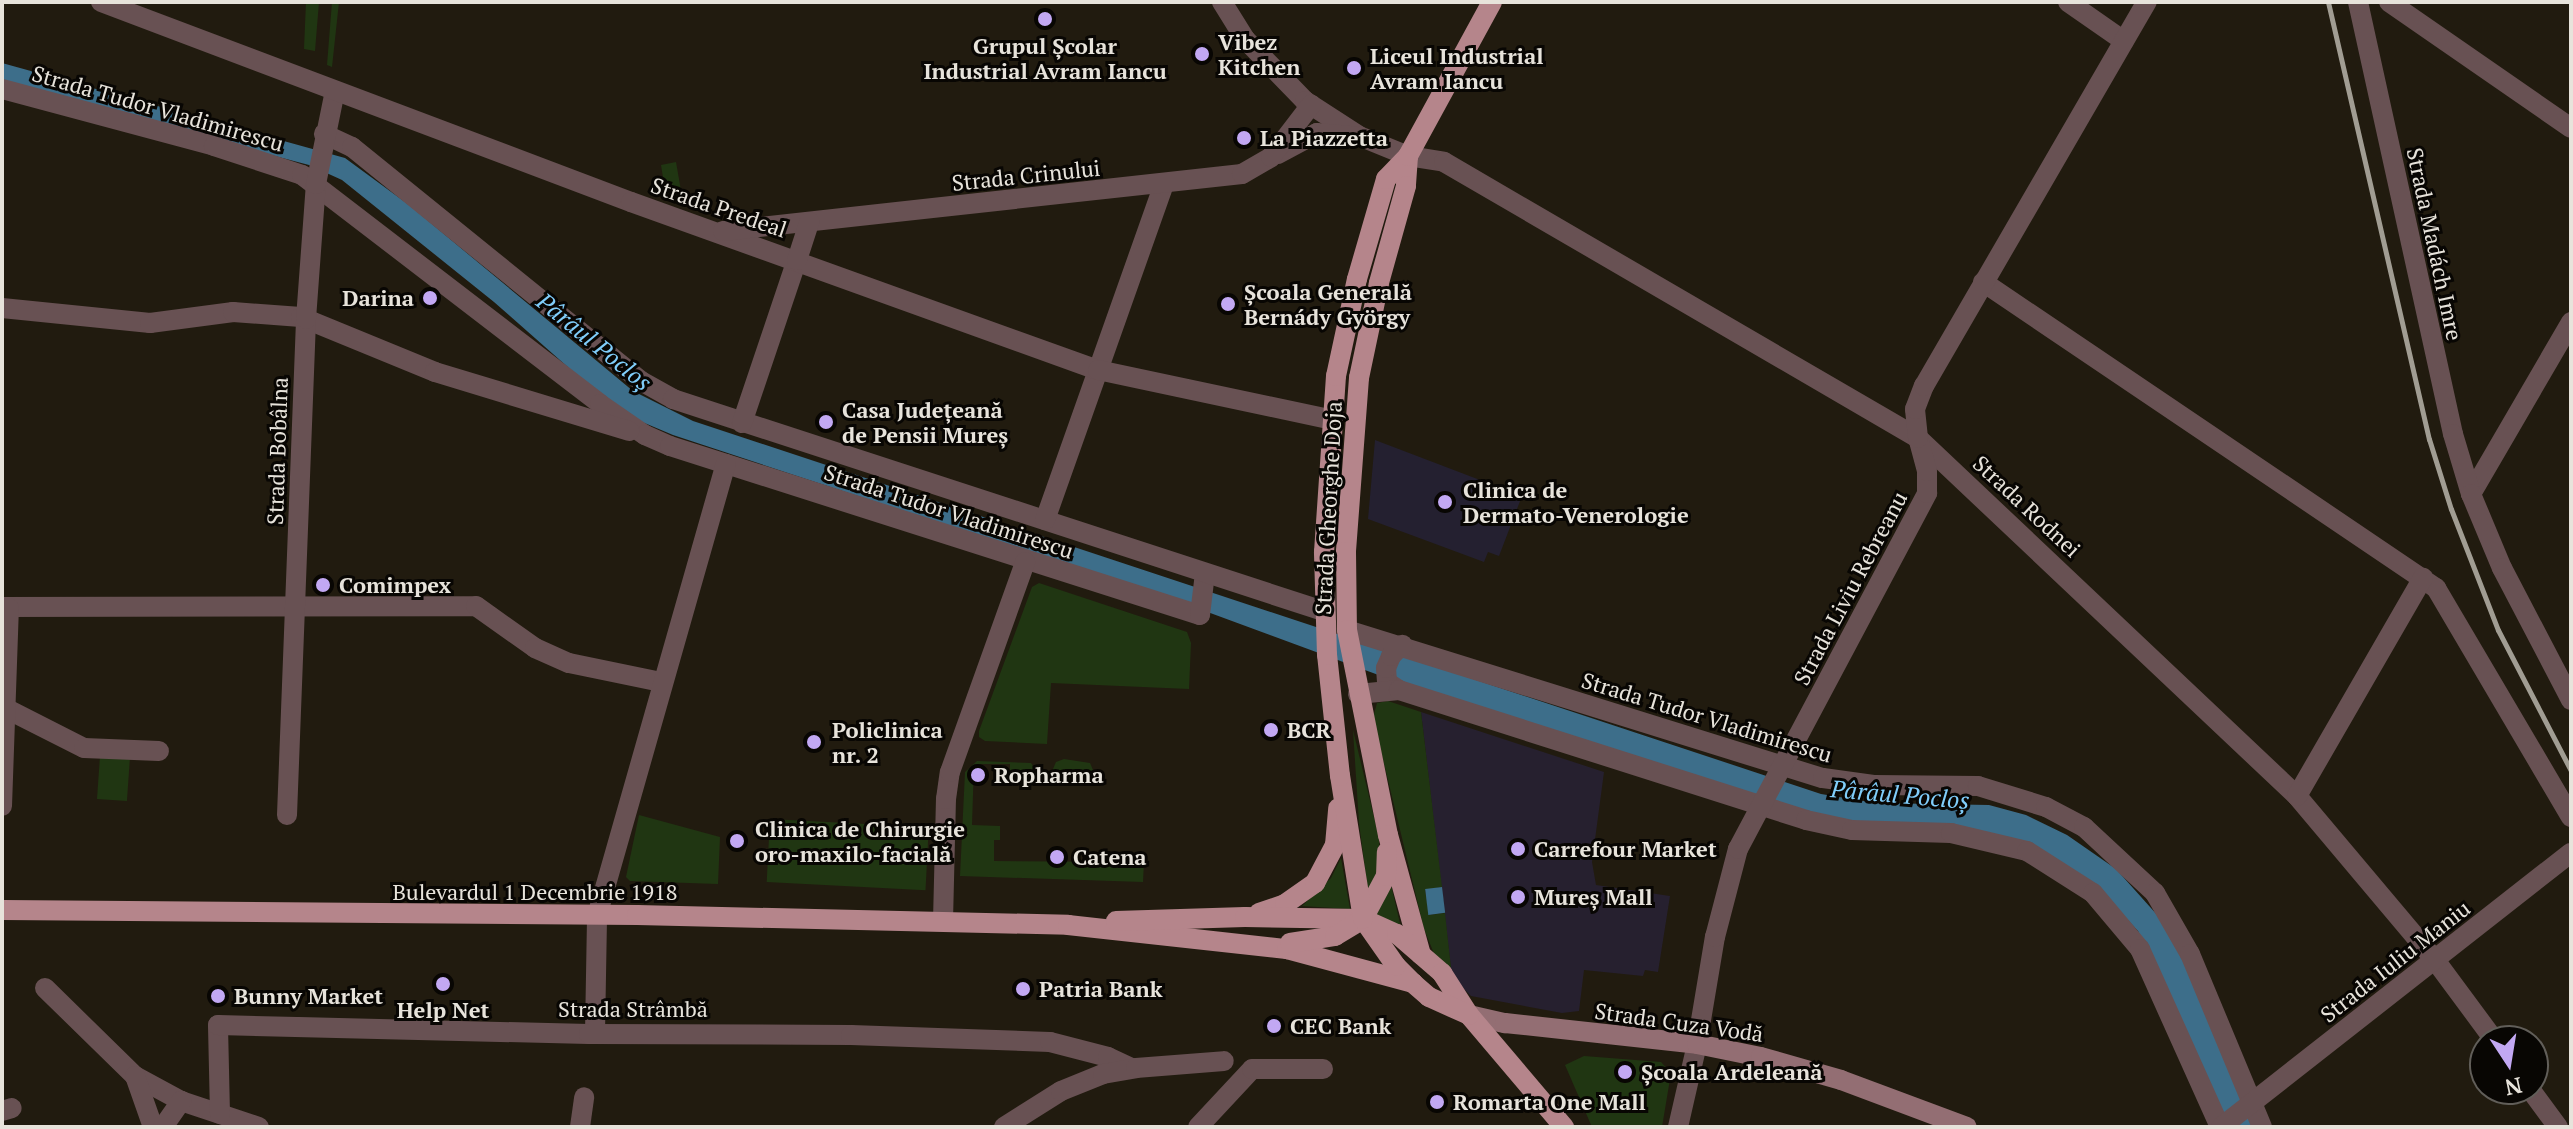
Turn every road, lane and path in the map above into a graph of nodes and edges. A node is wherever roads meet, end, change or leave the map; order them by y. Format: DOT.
graph roads {
  1 [pos="101,2"];
  2 [pos="1222,2"];
  3 [pos="1492,2"];
  4 [pos="2068,2"];
  5 [pos="2147,2"];
  6 [pos="2358,2"];
  7 [pos="2389,2"];
  8 [pos="2124,41"];
  9 [pos="2,89"];
  10 [pos="335,91"];
  11 [pos="1311,105"];
  12 [pos="2571,128"];
  13 [pos="324,134"];
  14 [pos="1359,136"];
  15 [pos="1408,156"];
  16 [pos="1271,157"];
  17 [pos="317,180"];
  18 [pos="1164,184"];
  19 [pos="809,222"];
  20 [pos="715,232"];
  21 [pos="797,260"];
  22 [pos="1983,282"];
  23 [pos="2,308"];
  24 [pos="306,319"];
  25 [pos="2571,322"];
  26 [pos="2564,353"];
  27 [pos="1098,370"];
  28 [pos="1333,420"];
  29 [pos="742,423"];
  30 [pos="645,435"];
  31 [pos="1918,438"];
  32 [pos="726,464"];
  33 [pos="2471,494"];
  34 [pos="1045,520"];
  35 [pos="1025,562"];
  36 [pos="1205,573"];
  37 [pos="2423,578"];
  38 [pos="295,604"];
  39 [pos="6,607"];
  40 [pos="1323,611"];
  41 [pos="1347,630"];
  42 [pos="1402,645"];
  43 [pos="661,682"];
  44 [pos="1399,690"];
  45 [pos="1358,694"];
  46 [pos="2571,700"];
  47 [pos="4,710"];
  48 [pos="159,751"];
  49 [pos="1778,772"];
  50 [pos="1340,776"];
  51 [pos="2297,796"];
  52 [pos="2,806"];
  53 [pos="1761,806"];
  54 [pos="287,815"];
  55 [pos="2571,817"];
  56 [pos="1388,835"];
  57 [pos="2571,853"];
  58 [pos="2,910"];
  59 [pos="597,916"];
  60 [pos="1245,917"];
  61 [pos="1363,919"];
  62 [pos="943,921"];
  63 [pos="1068,925"];
  64 [pos="1262,945"];
  65 [pos="1421,955"];
  66 [pos="2435,960"];
  67 [pos="1413,983"];
  68 [pos="45,988"];
  69 [pos="1469,1015"];
  70 [pos="2483,1025"];
  71 [pos="595,1033"];
  72 [pos="1697,1044"];
  73 [pos="1224,1061"];
  74 [pos="1132,1068"];
  75 [pos="1323,1069"];
  76 [pos="135,1076"];
  77 [pos="584,1097"];
  78 [pos="181,1101"];
  79 [pos="2250,1105"];
  80 [pos="2542,1105"];
  81 [pos="220,1114"];
  82 [pos="1936,1121"];
  83 [pos="2223,1125"];
  84 [pos="153,1127"];
  85 [pos="163,1127"];
  86 [pos="259,1127"];
  87 [pos="580,1127"];
  88 [pos="1004,1127"];
  89 [pos="1198,1127"];
  90 [pos="1564,1127"];
  91 [pos="1678,1127"];
  92 [pos="1967,1127"];
  93 [pos="2262,1127"];
  94 [pos="2558,1127"];
  1 -- 10 [label="street, Strada Predeal"];
  2 -- 11 [label="street"];
  3 -- 15 [label="main road, Strada Gheorghe Doja"];
  4 -- 8 [label="street"];
  5 -- 8 [label="street, Strada Liviu Rebreanu"];
  6 -- 33 [label="street, Strada Madách Imre"];
  7 -- 12 [label="street"];
  8 -- 22 [label="street, Strada Liviu Rebreanu"];
  9 -- 17 [label="street, Strada Tudor Vladimirescu"];
  10 -- 13 [label="street, Strada Bobâlna"];
  10 -- 20 [label="street, Strada Predeal"];
  11 -- 14 [label="street"];
  11 -- 16 [label="street, Strada Crinului"];
  13 -- 17 [label="street, Strada Bobâlna"];
  13 -- 29 [label="street, Strada Tudor Vladimirescu"];
  14 -- 15 [label="street, Strada Rodnei"];
  14 -- 16 [label="street"];
  15 -- 28 [label="main road, Strada Gheorghe Doja"];
  15 -- 31 [label="street, Strada Rodnei"];
  15 -- 41 [label="main road, Strada Gheorghe Doja"];
  16 -- 18 [label="street, Strada Crinului"];
  17 -- 24 [label="street, Strada Bobâlna"];
  17 -- 30 [label="street, Strada Tudor Vladimirescu"];
  18 -- 19 [label="street, Strada Crinului"];
  18 -- 27 [label="street"];
  19 -- 20 [label="street, Strada Crinului"];
  19 -- 21 [label="street"];
  20 -- 21 [label="street, Strada Predeal"];
  21 -- 27 [label="street, Strada Predeal"];
  21 -- 29 [label="street"];
  22 -- 31 [label="street, Strada Liviu Rebreanu"];
  22 -- 37 [label="street"];
  23 -- 24 [label="street, Strada Tudor Vladimirescu"];
  24 -- 30 [label="street, Strada Tudor Vladimirescu"];
  24 -- 38 [label="street, Strada Bobâlna"];
  25 -- 26 [label="street"];
  26 -- 33 [label="street"];
  27 -- 28 [label="street, Strada Predeal"];
  27 -- 34 [label="street"];
  28 -- 40 [label="main road, Strada Gheorghe Doja"];
  29 -- 34 [label="street, Strada Tudor Vladimirescu"];
  30 -- 32 [label="street, Strada Tudor Vladimirescu"];
  31 -- 49 [label="street, Strada Liviu Rebreanu"];
  31 -- 51 [label="street, Strada Rodnei"];
  32 -- 35 [label="street, Strada Tudor Vladimirescu"];
  32 -- 43 [label="street"];
  33 -- 46 [label="street, Strada Madách Imre"];
  34 -- 36 [label="street, Strada Tudor Vladimirescu"];
  35 -- 36 [label="street, Strada Tudor Vladimirescu"];
  35 -- 62 [label="street"];
  36 -- 40 [label="street, Strada Tudor Vladimirescu"];
  37 -- 51 [label="street"];
  37 -- 55 [label="street"];
  38 -- 39 [label="street"];
  38 -- 43 [label="street"];
  38 -- 54 [label="street, Strada Bobâlna"];
  39 -- 47 [label="street"];
  40 -- 50 [label="main road, Strada Gheorghe Doja"];
  41 -- 42 [label="street, Strada Tudor Vladimirescu"];
  41 -- 45 [label="main road, Strada Gheorghe Doja"];
  42 -- 44 [label="street"];
  42 -- 49 [label="street, Strada Tudor Vladimirescu"];
  43 -- 59 [label="street"];
  44 -- 45 [label="street"];
  44 -- 53 [label="street"];
  45 -- 56 [label="main road, Strada Gheorghe Doja"];
  47 -- 48 [label="street"];
  47 -- 52 [label="street"];
  49 -- 53 [label="street, Strada Liviu Rebreanu"];
  49 -- 79 [label="street, Strada Tudor Vladimirescu"];
  50 -- 60 [label="main road"];
  50 -- 61 [label="main road, Strada Gheorghe Doja"];
  51 -- 66 [label="street, Strada Rodnei"];
  53 -- 72 [label="street, Strada Liviu Rebreanu"];
  53 -- 83 [label="street"];
  56 -- 61 [label="main road"];
  56 -- 65 [label="main road, Strada Gheorghe Doja"];
  57 -- 66 [label="street, Strada Iuliu Maniu"];
  58 -- 59 [label="main road, Bulevardul 1 Decembrie 1918"];
  59 -- 62 [label="main road, Bulevardul 1 Decembrie 1918"];
  59 -- 71 [label="street"];
  60 -- 61 [label="main road, Bulevardul 1 Decembrie 1918"];
  60 -- 63 [label="main road, Bulevardul 1 Decembrie 1918"];
  61 -- 64 [label="main road"];
  61 -- 65 [label="main road, Bulevardul 1 Decembrie 1918"];
  61 -- 67 [label="main road"];
  62 -- 63 [label="main road, Bulevardul 1 Decembrie 1918"];
  63 -- 64 [label="main road, Bulevardul 1 Decembrie 1918"];
  64 -- 67 [label="main road, Bulevardul 1 Decembrie 1918"];
  65 -- 69 [label="main road, Bulevardul 1 Decembrie 1918"];
  66 -- 70 [label="street, Strada Rodnei"];
  66 -- 79 [label="street, Strada Iuliu Maniu"];
  67 -- 69 [label="main road"];
  68 -- 76 [label="street"];
  69 -- 72 [label="main road, Strada Cuza Vodă"];
  69 -- 90 [label="main road, Bulevardul 1 Decembrie 1918"];
  71 -- 74 [label="street, Strada Strâmbă"];
  71 -- 81 [label="street, Strada Strâmbă"];
  72 -- 82 [label="main road, Strada Cuza Vodă"];
  72 -- 91 [label="street, Strada Liviu Rebreanu"];
  73 -- 74 [label="street, Strada Strâmbă"];
  74 -- 88 [label="street, Strada Strâmbă"];
  75 -- 89 [label="street"];
  76 -- 78 [label="street"];
  76 -- 84 [label="street"];
  77 -- 87 [label="street"];
  78 -- 81 [label="street"];
  78 -- 85 [label="street"];
  79 -- 83 [label="street, Strada Iuliu Maniu"];
  79 -- 93 [label="street, Strada Tudor Vladimirescu"];
  80 -- 94 [label="street"];
  81 -- 86 [label="street"];
  82 -- 92 [label="main road, Strada Cuza Vodă"];
}
